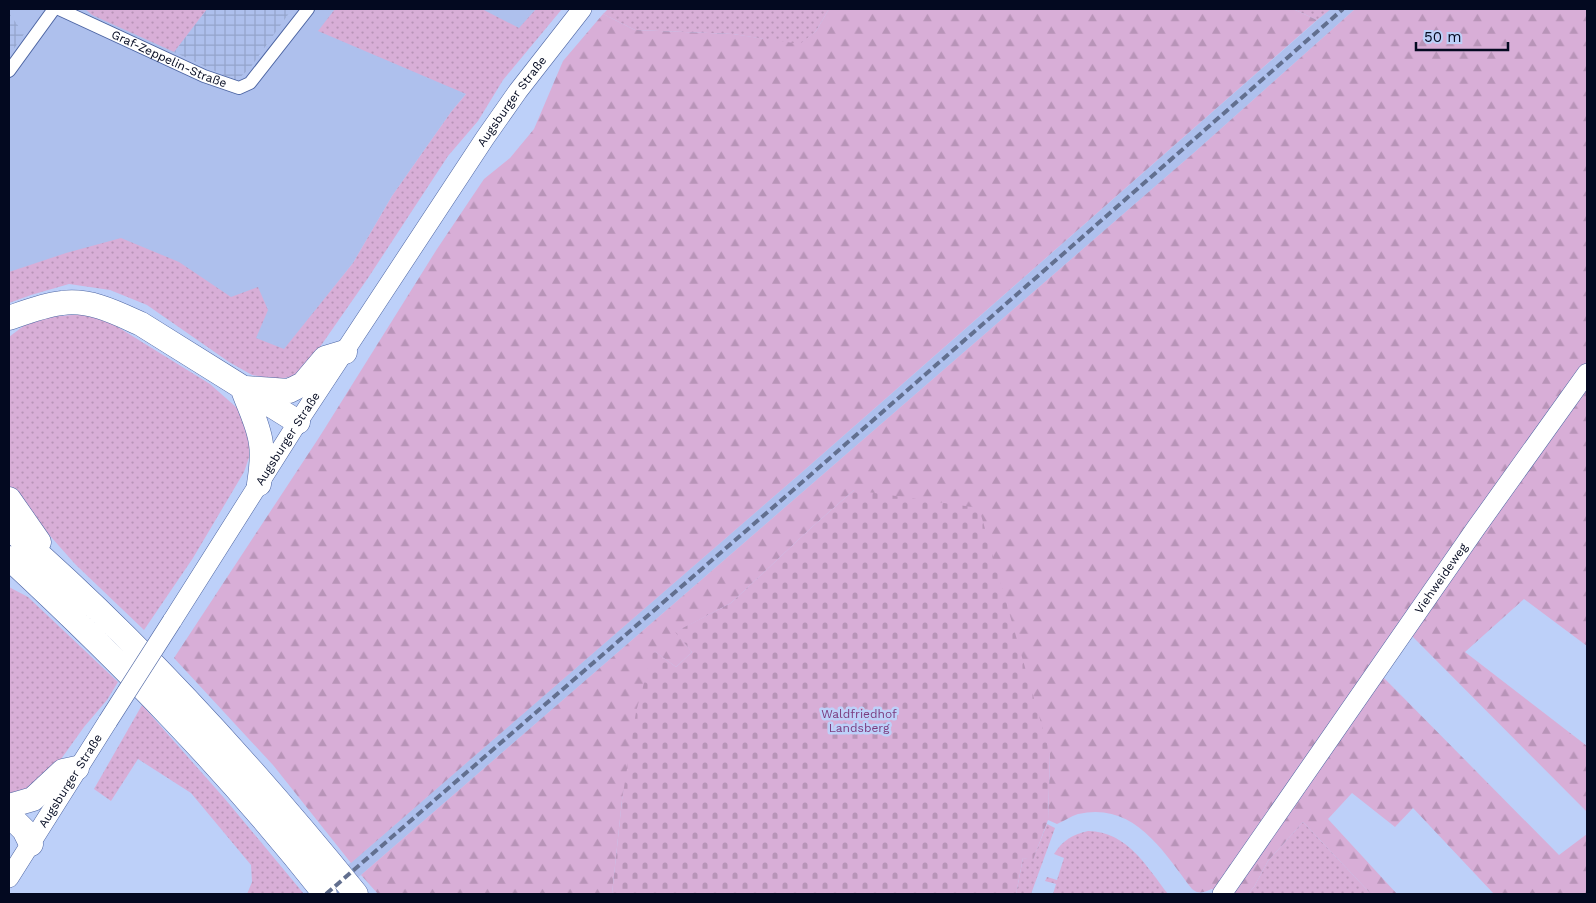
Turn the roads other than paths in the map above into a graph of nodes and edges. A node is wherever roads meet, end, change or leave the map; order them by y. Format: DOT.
graph roads {
  1 [pos="54,9"];
  2 [pos="59,9"];
  3 [pos="308,9"];
  4 [pos="582,9"];
  5 [pos="9,71"];
  6 [pos="18,315"];
  7 [pos="9,328"];
  8 [pos="345,352"];
  9 [pos="1587,373"];
  10 [pos="242,387"];
  11 [pos="298,422"];
  12 [pos="259,484"];
  13 [pos="9,499"];
  14 [pos="9,528"];
  15 [pos="9,558"];
  16 [pos="61,574"];
  17 [pos="9,581"];
  18 [pos="102,646"];
  19 [pos="77,768"];
  20 [pos="9,806"];
  21 [pos="9,815"];
  22 [pos="9,836"];
  23 [pos="31,844"];
  24 [pos="9,878"];
  25 [pos="325,894"];
  26 [pos="356,894"];
  27 [pos="1222,894"];
  1 -- 5 [label="street"];
  2 -- 3 [label="street, Graf-Zeppelin-Straße"];
  4 -- 8 [label="main road, Augsburger Straße"];
  6 -- 7 [label="highway"];
  6 -- 10 [label="highway"];
  8 -- 10 [label="highway"];
  8 -- 11 [label="main road, Augsburger Straße"];
  9 -- 27 [label="main road, Viehweideweg"];
  10 -- 11 [label="highway"];
  10 -- 12 [label="highway"];
  11 -- 12 [label="main road, Augsburger Straße"];
  12 -- 19 [label="main road, Augsburger Straße, bridge"];
  13 -- 16 [label="highway"];
  14 -- 16 [label="highway"];
  15 -- 18 [label="highway"];
  16 -- 26 [label="highway"];
  17 -- 18 [label="highway"];
  18 -- 25 [label="highway"];
  19 -- 20 [label="highway"];
  19 -- 23 [label="main road, Augsburger Straße"];
  21 -- 23 [label="highway"];
  22 -- 23 [label="highway"];
  23 -- 24 [label="main road, Augsburger Straße"];
}
